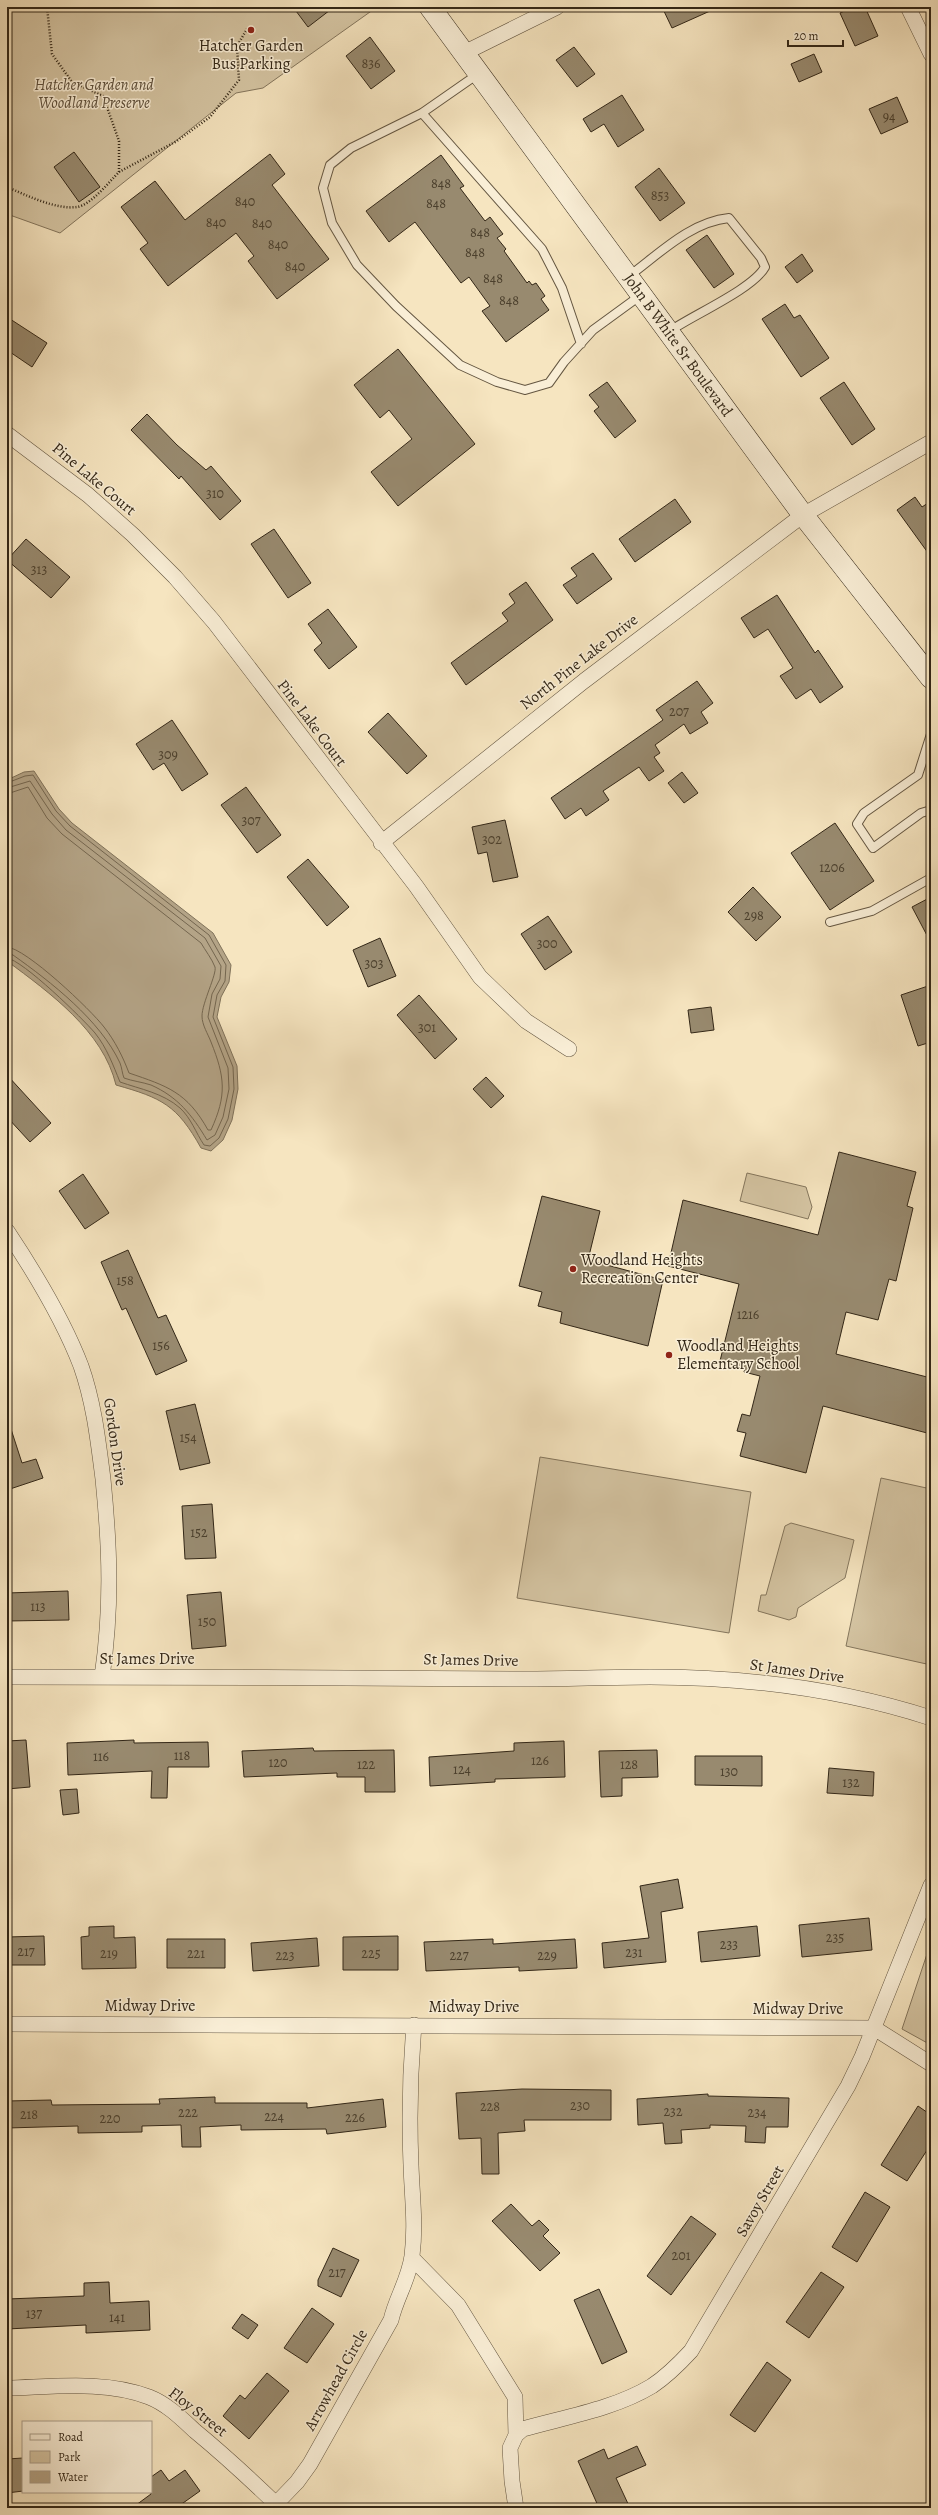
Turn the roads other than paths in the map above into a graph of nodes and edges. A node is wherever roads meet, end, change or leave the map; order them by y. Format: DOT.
graph roads {
  1 [pos="430,7"];
  2 [pos="557,7"];
  3 [pos="908,7"];
  4 [pos="464,53"];
  5 [pos="931,54"];
  6 [pos="479,74"];
  7 [pos="422,113"];
  8 [pos="628,277"];
  9 [pos="642,294"];
  10 [pos="669,332"];
  11 [pos="581,344"];
  12 [pos="7,434"];
  13 [pos="931,442"];
  14 [pos="803,515"];
  15 [pos="931,678"];
  16 [pos="931,734"];
  17 [pos="931,810"];
  18 [pos="381,843"];
  19 [pos="931,878"];
  20 [pos="830,922"];
  21 [pos="569,1049"];
  22 [pos="7,1231"];
  23 [pos="7,1677"];
  24 [pos="102,1677"];
  25 [pos="931,1718"];
  26 [pos="931,1885"];
  27 [pos="7,2024"];
  28 [pos="414,2025"];
  29 [pos="874,2028"];
  30 [pos="931,2064"];
  31 [pos="412,2258"];
  32 [pos="7,2388"];
  33 [pos="516,2435"];
  34 [pos="274,2506"];
  35 [pos="516,2508"];
  1 -- 4 [label="main road, John B White Sr Boulevard"];
  2 -- 4 [label="street"];
  3 -- 5 [label="street"];
  4 -- 6 [label="main road, John B White Sr Boulevard"];
  6 -- 7 [label="lane"];
  6 -- 8 [label="main road, John B White Sr Boulevard"];
  7 -- 11 [label="lane"];
  7 -- 11 [label="lane"];
  8 -- 9 [label="main road, John B White Sr Boulevard"];
  8 -- 10 [label="lane"];
  9 -- 10 [label="main road, John B White Sr Boulevard"];
  9 -- 11 [label="lane"];
  10 -- 14 [label="main road, John B White Sr Boulevard"];
  12 -- 18 [label="street, Pine Lake Court"];
  13 -- 14 [label="street, North Pine Lake Drive"];
  14 -- 15 [label="main road, John B White Sr Boulevard"];
  14 -- 18 [label="street, North Pine Lake Drive"];
  16 -- 17 [label="lane"];
  18 -- 21 [label="street, Pine Lake Court"];
  19 -- 20 [label="lane"];
  22 -- 24 [label="street, Gordon Drive"];
  23 -- 24 [label="street, St James Drive"];
  24 -- 25 [label="street, St James Drive"];
  26 -- 29 [label="street, Savoy Street"];
  27 -- 28 [label="street, Midway Drive"];
  28 -- 29 [label="street, Midway Drive"];
  28 -- 31 [label="street, Arrowhead Circle"];
  29 -- 30 [label="street"];
  29 -- 33 [label="street, Savoy Street"];
  31 -- 33 [label="street"];
  31 -- 34 [label="street, Arrowhead Circle"];
  32 -- 34 [label="street, Floy Street"];
  33 -- 35 [label="street"];
}
